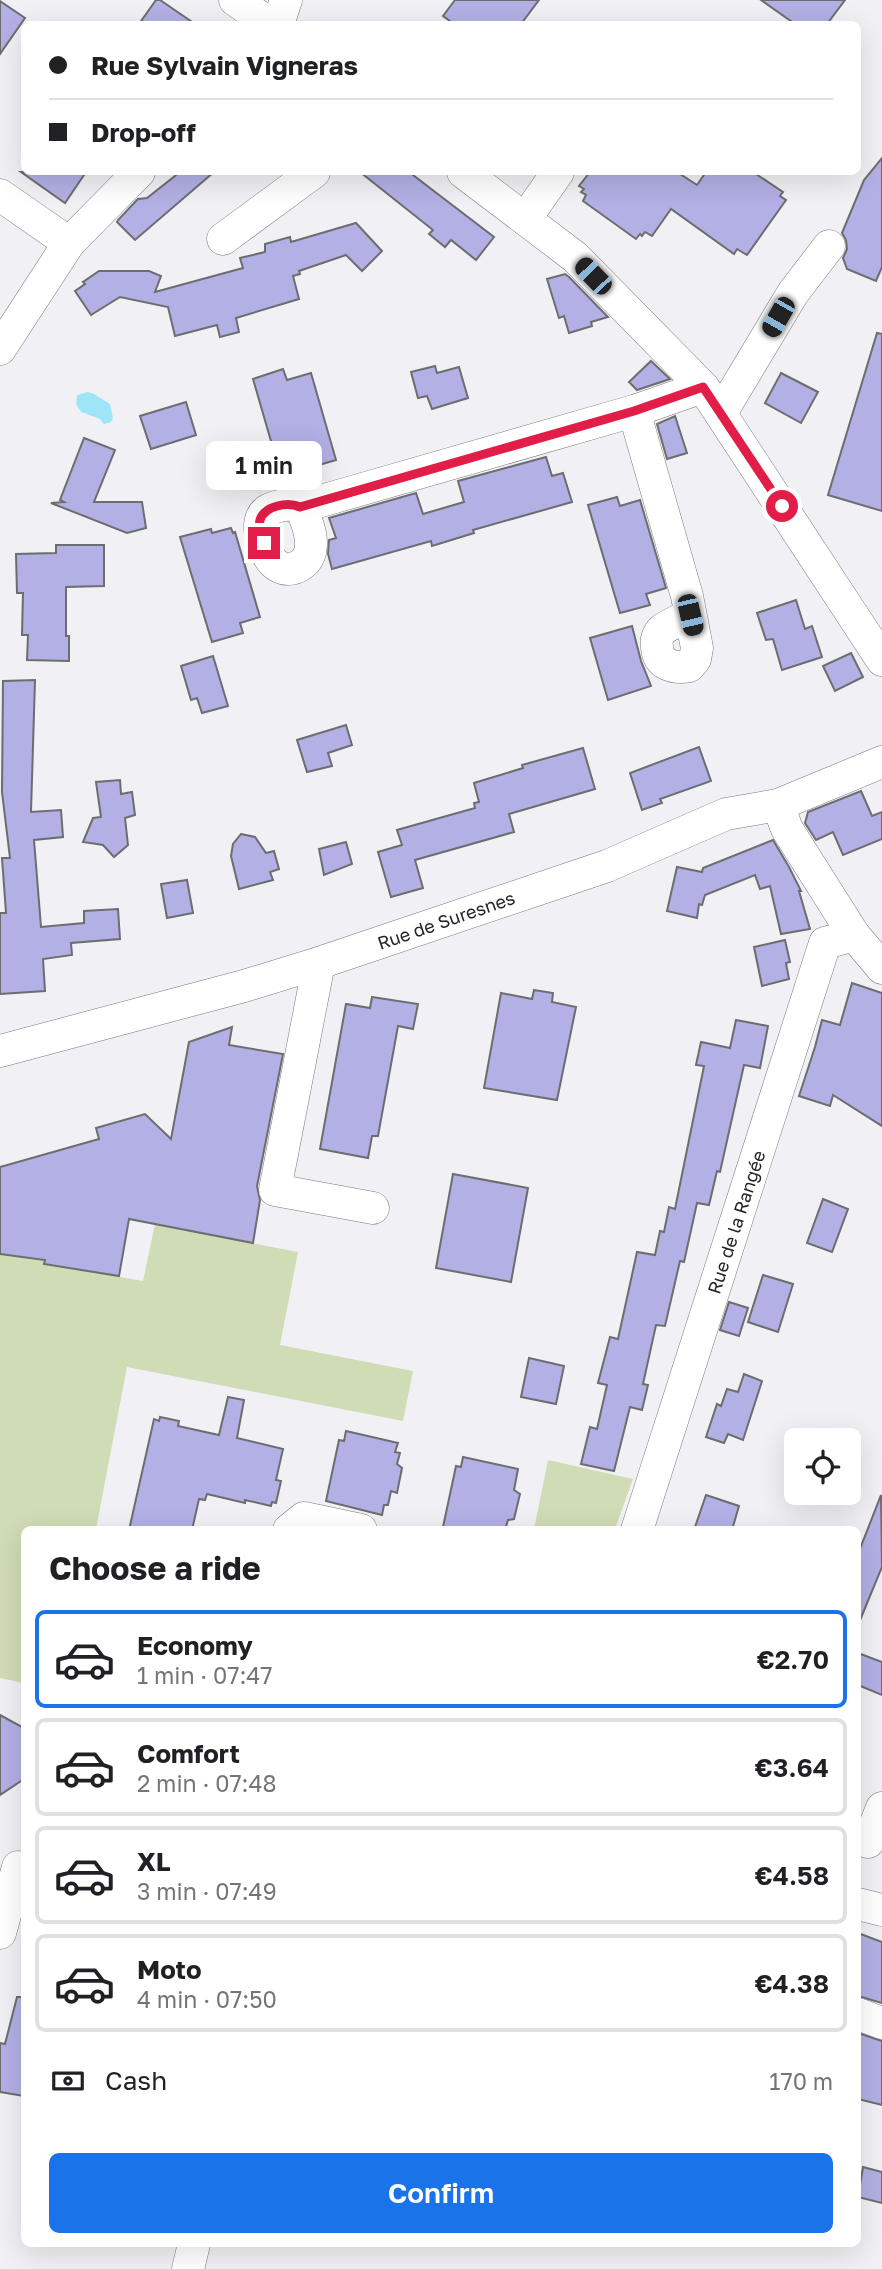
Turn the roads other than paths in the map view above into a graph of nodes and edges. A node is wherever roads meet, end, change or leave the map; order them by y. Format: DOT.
graph roads {
  1 [pos="235,0"];
  2 [pos="286,0"];
  3 [pos="266,21"];
  4 [pos="279,21"];
  5 [pos="136,175"];
  6 [pos="310,175"];
  7 [pos="467,175"];
  8 [pos="556,175"];
  9 [pos="0,195"];
  10 [pos="525,219"];
  11 [pos="223,239"];
  12 [pos="69,243"];
  13 [pos="829,246"];
  14 [pos="0,349"];
  15 [pos="703,387"];
  16 [pos="634,411"];
  17 [pos="721,413"];
  18 [pos="300,507"];
  19 [pos="690,615"];
  20 [pos="882,660"];
  21 [pos="882,762"];
  22 [pos="778,804"];
  23 [pos="854,935"];
  24 [pos="319,963"];
  25 [pos="882,968"];
  26 [pos="0,1051"];
  27 [pos="373,1208"];
  28 [pos="294,1526"];
  29 [pos="342,1526"];
  30 [pos="638,1526"];
  31 [pos="882,1808"];
  32 [pos="868,1842"];
  33 [pos="14,1865"];
  34 [pos="861,1905"];
  35 [pos="882,1910"];
  36 [pos="0,1933"];
  37 [pos="861,2015"];
  38 [pos="882,2023"];
  39 [pos="193,2247"];
  40 [pos="188,2269"];
  1 -- 3 [label="street"];
  2 -- 4 [label="street"];
  5 -- 12 [label="street"];
  6 -- 11 [label="street"];
  7 -- 10 [label="street"];
  8 -- 10 [label="street"];
  9 -- 12 [label="street"];
  10 -- 15 [label="street"];
  12 -- 14 [label="street"];
  13 -- 17 [label="street"];
  15 -- 16 [label="street"];
  15 -- 17 [label="street"];
  16 -- 18 [label="street"];
  16 -- 19 [label="street"];
  17 -- 20 [label="street"];
  21 -- 22 [label="street, Rue de Suresnes"];
  22 -- 23 [label="street"];
  22 -- 24 [label="street, Rue de Suresnes"];
  23 -- 25 [label="street"];
  23 -- 30 [label="street, Rue de la Rangée"];
  24 -- 26 [label="street, Rue de Suresnes"];
  24 -- 27 [label="street"];
  28 -- 29 [label="street"];
  31 -- 32 [label="street"];
  33 -- 36 [label="street"];
  34 -- 35 [label="street"];
  37 -- 38 [label="street"];
  39 -- 40 [label="street"];
}
